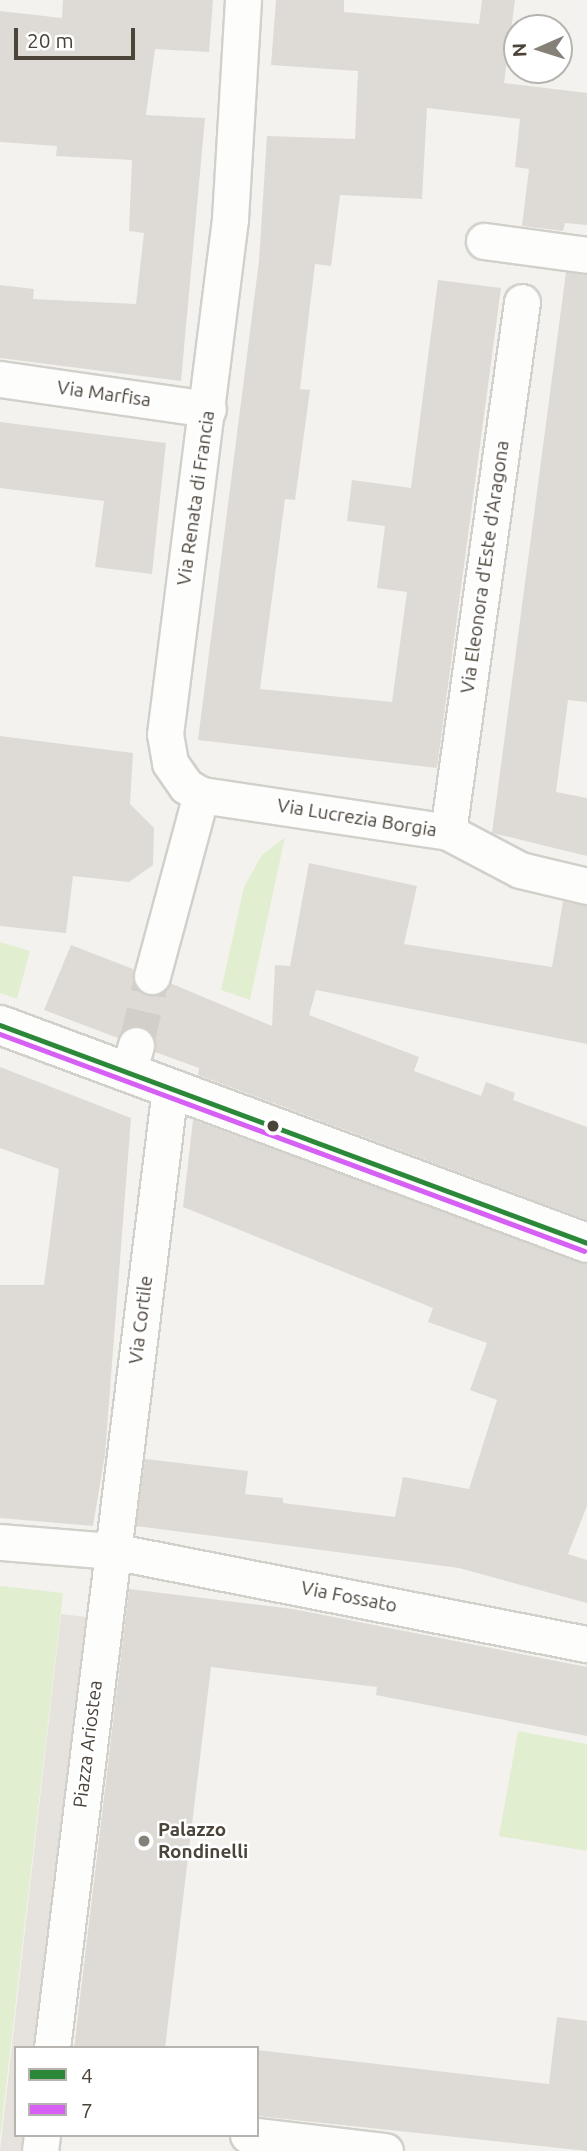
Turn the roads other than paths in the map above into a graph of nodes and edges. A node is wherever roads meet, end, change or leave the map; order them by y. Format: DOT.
graph roads {
  1 [pos="243,0"];
  2 [pos="484,241"];
  3 [pos="587,255"];
  4 [pos="522,302"];
  5 [pos="0,379"];
  6 [pos="208,408"];
  7 [pos="201,795"];
  8 [pos="448,832"];
  9 [pos="587,886"];
  10 [pos="152,976"];
  11 [pos="0,1025"];
  12 [pos="170,1088"];
  13 [pos="587,1244"];
  14 [pos="0,1542"];
  15 [pos="112,1551"];
  16 [pos="587,1644"];
  17 [pos="52,2046"];
  18 [pos="259,2136"];
  19 [pos="385,2151"];
  1 -- 6 [label="street, Via Renata di Francia"];
  2 -- 3 [label="street"];
  4 -- 8 [label="street, Via Eleonora d'Este d'Aragona"];
  5 -- 6 [label="street, Via Marfisa"];
  6 -- 7 [label="street, Via Renata di Francia"];
  7 -- 8 [label="street, Via Lucrezia Borgia"];
  7 -- 10 [label="street"];
  8 -- 9 [label="street, Via Lucrezia Borgia"];
  11 -- 12 [label="street"];
  12 -- 13 [label="street"];
  12 -- 15 [label="street, Via Cortile"];
  14 -- 15 [label="street"];
  15 -- 16 [label="street, Via Fossato"];
  15 -- 17 [label="street, Piazza Ariostea"];
  18 -- 19 [label="street"];
}
